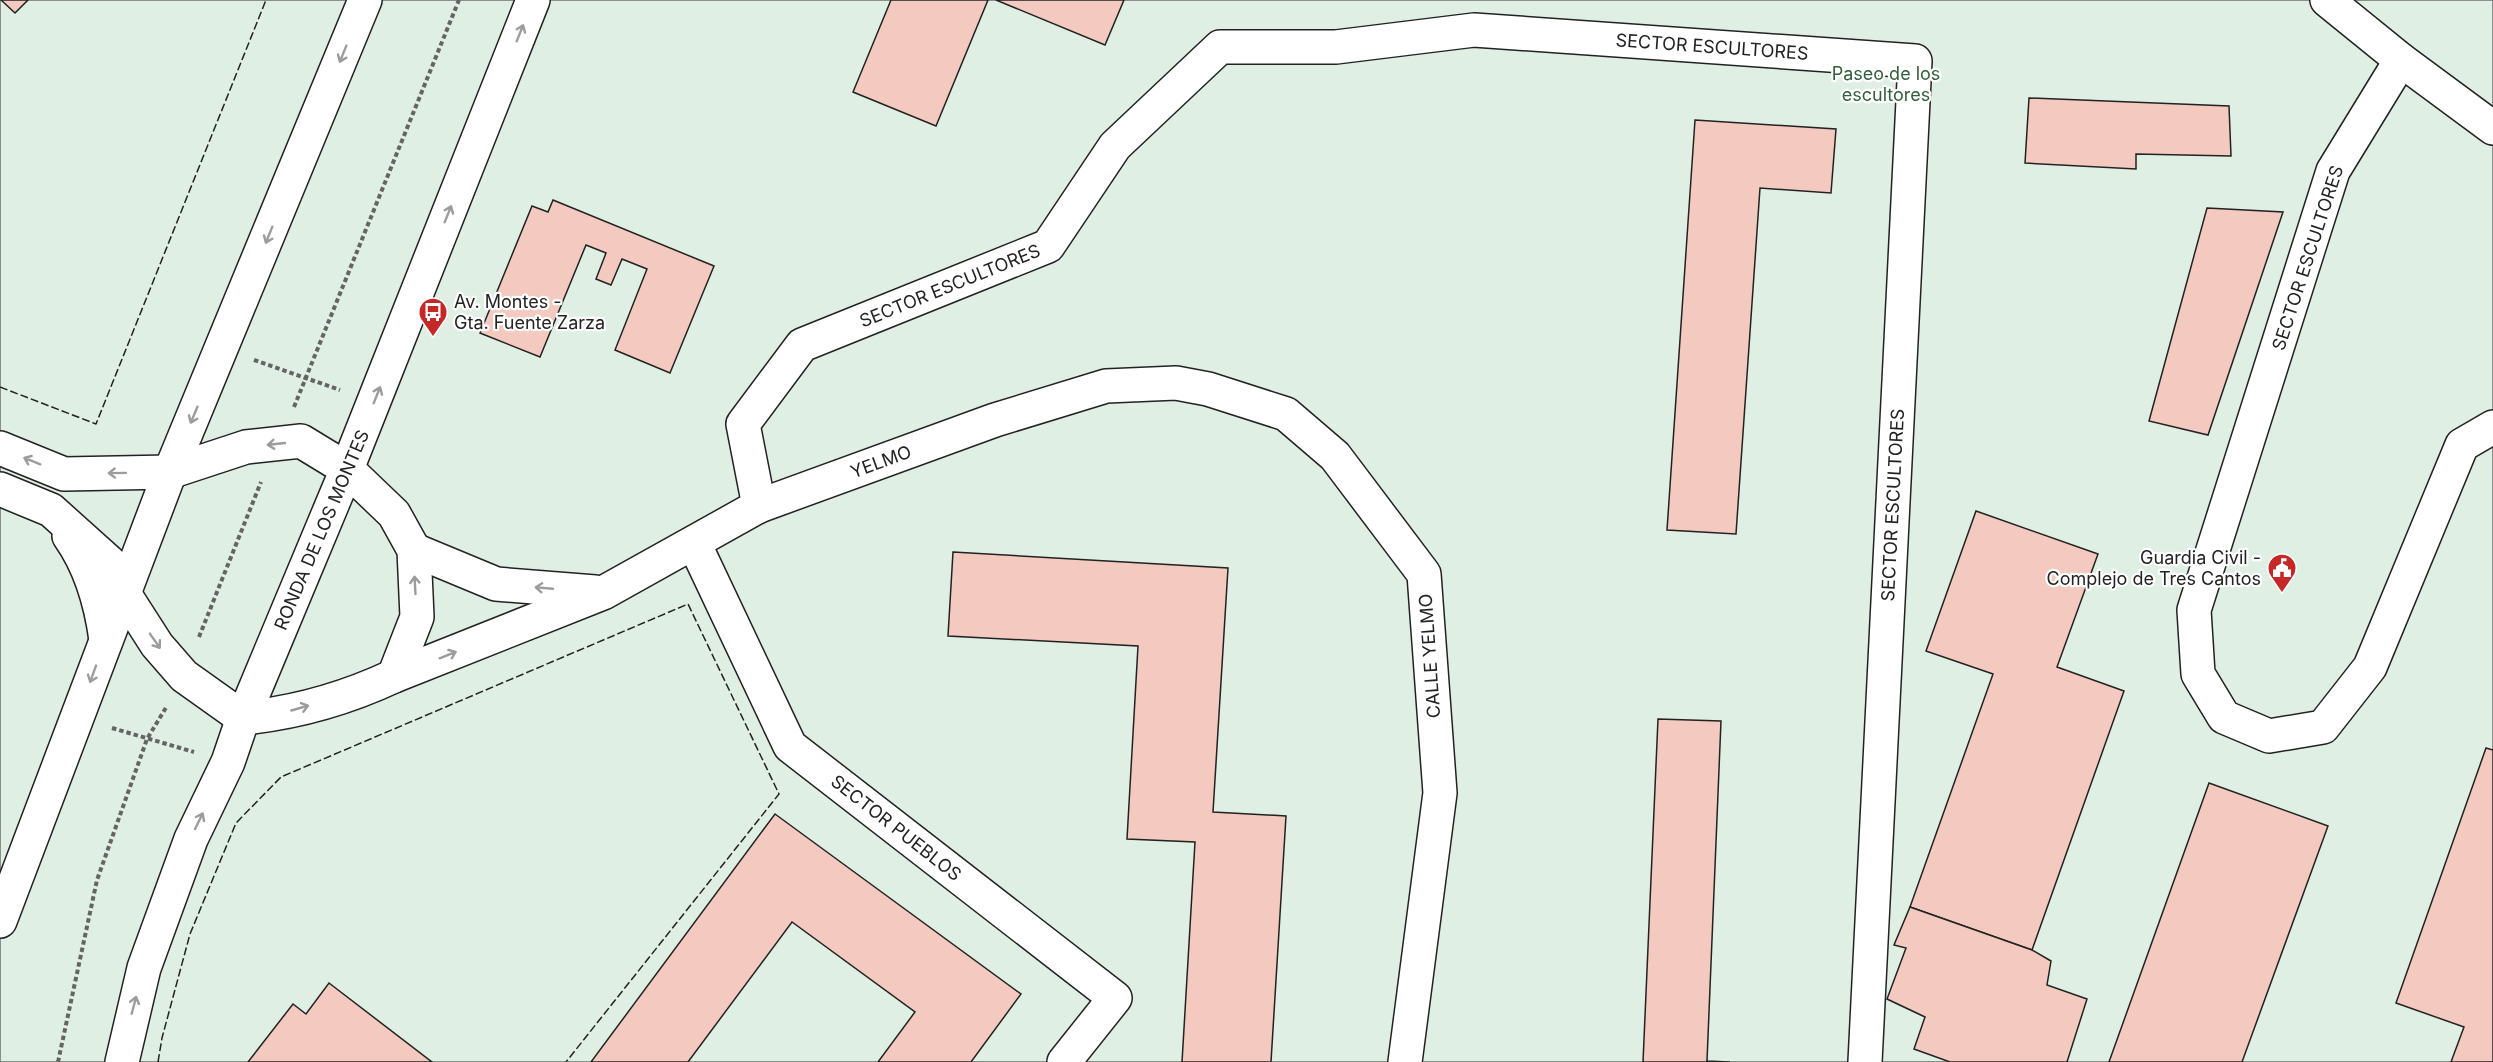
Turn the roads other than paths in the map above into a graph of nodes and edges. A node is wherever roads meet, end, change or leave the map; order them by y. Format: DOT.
graph roads {
  1 [pos="365,0"];
  2 [pos="533,0"];
  3 [pos="2327,0"];
  4 [pos="2401,60"];
  5 [pos="2493,128"];
  6 [pos="1176,383"];
  7 [pos="2493,428"];
  8 [pos="0,448"];
  9 [pos="347,470"];
  10 [pos="170,472"];
  11 [pos="0,489"];
  12 [pos="759,506"];
  13 [pos="51,510"];
  14 [pos="694,543"];
  15 [pos="414,550"];
  16 [pos="123,592"];
  17 [pos="603,593"];
  18 [pos="106,639"];
  19 [pos="394,676"];
  20 [pos="243,718"];
  21 [pos="0,921"];
  22 [pos="122,1062"];
  23 [pos="1064,1062"];
  24 [pos="1405,1062"];
  25 [pos="1865,1062"];
  1 -- 10 [label="street, one-way"];
  9 -- 2 [label="street, RONDA DE LOS MONTES, one-way"];
  3 -- 4 [label="street"];
  4 -- 5 [label="street"];
  4 -- 7 [label="street, SECTOR ESCULTORES"];
  6 -- 12 [label="street, YELMO"];
  6 -- 24 [label="street, CALLE YELMO"];
  10 -- 8 [label="street, one-way"];
  9 -- 10 [label="street, one-way"];
  9 -- 15 [label="street"];
  9 -- 20 [label="street, RONDA DE LOS MONTES"];
  10 -- 16 [label="street"];
  11 -- 13 [label="street"];
  12 -- 14 [label="street, YELMO"];
  12 -- 25 [label="street, SECTOR ESCULTORES"];
  13 -- 16 [label="street"];
  13 -- 18 [label="street"];
  14 -- 17 [label="street, YELMO"];
  14 -- 23 [label="street, SECTOR PUEBLOS"];
  17 -- 15 [label="street, one-way"];
  19 -- 15 [label="street, one-way"];
  16 -- 18 [label="street"];
  16 -- 20 [label="street, one-way"];
  19 -- 17 [label="street, YELMO, one-way"];
  18 -- 21 [label="street, one-way"];
  20 -- 19 [label="street, YELMO, one-way"];
  22 -- 20 [label="street, RONDA DE LOS MONTES, one-way"];
}
